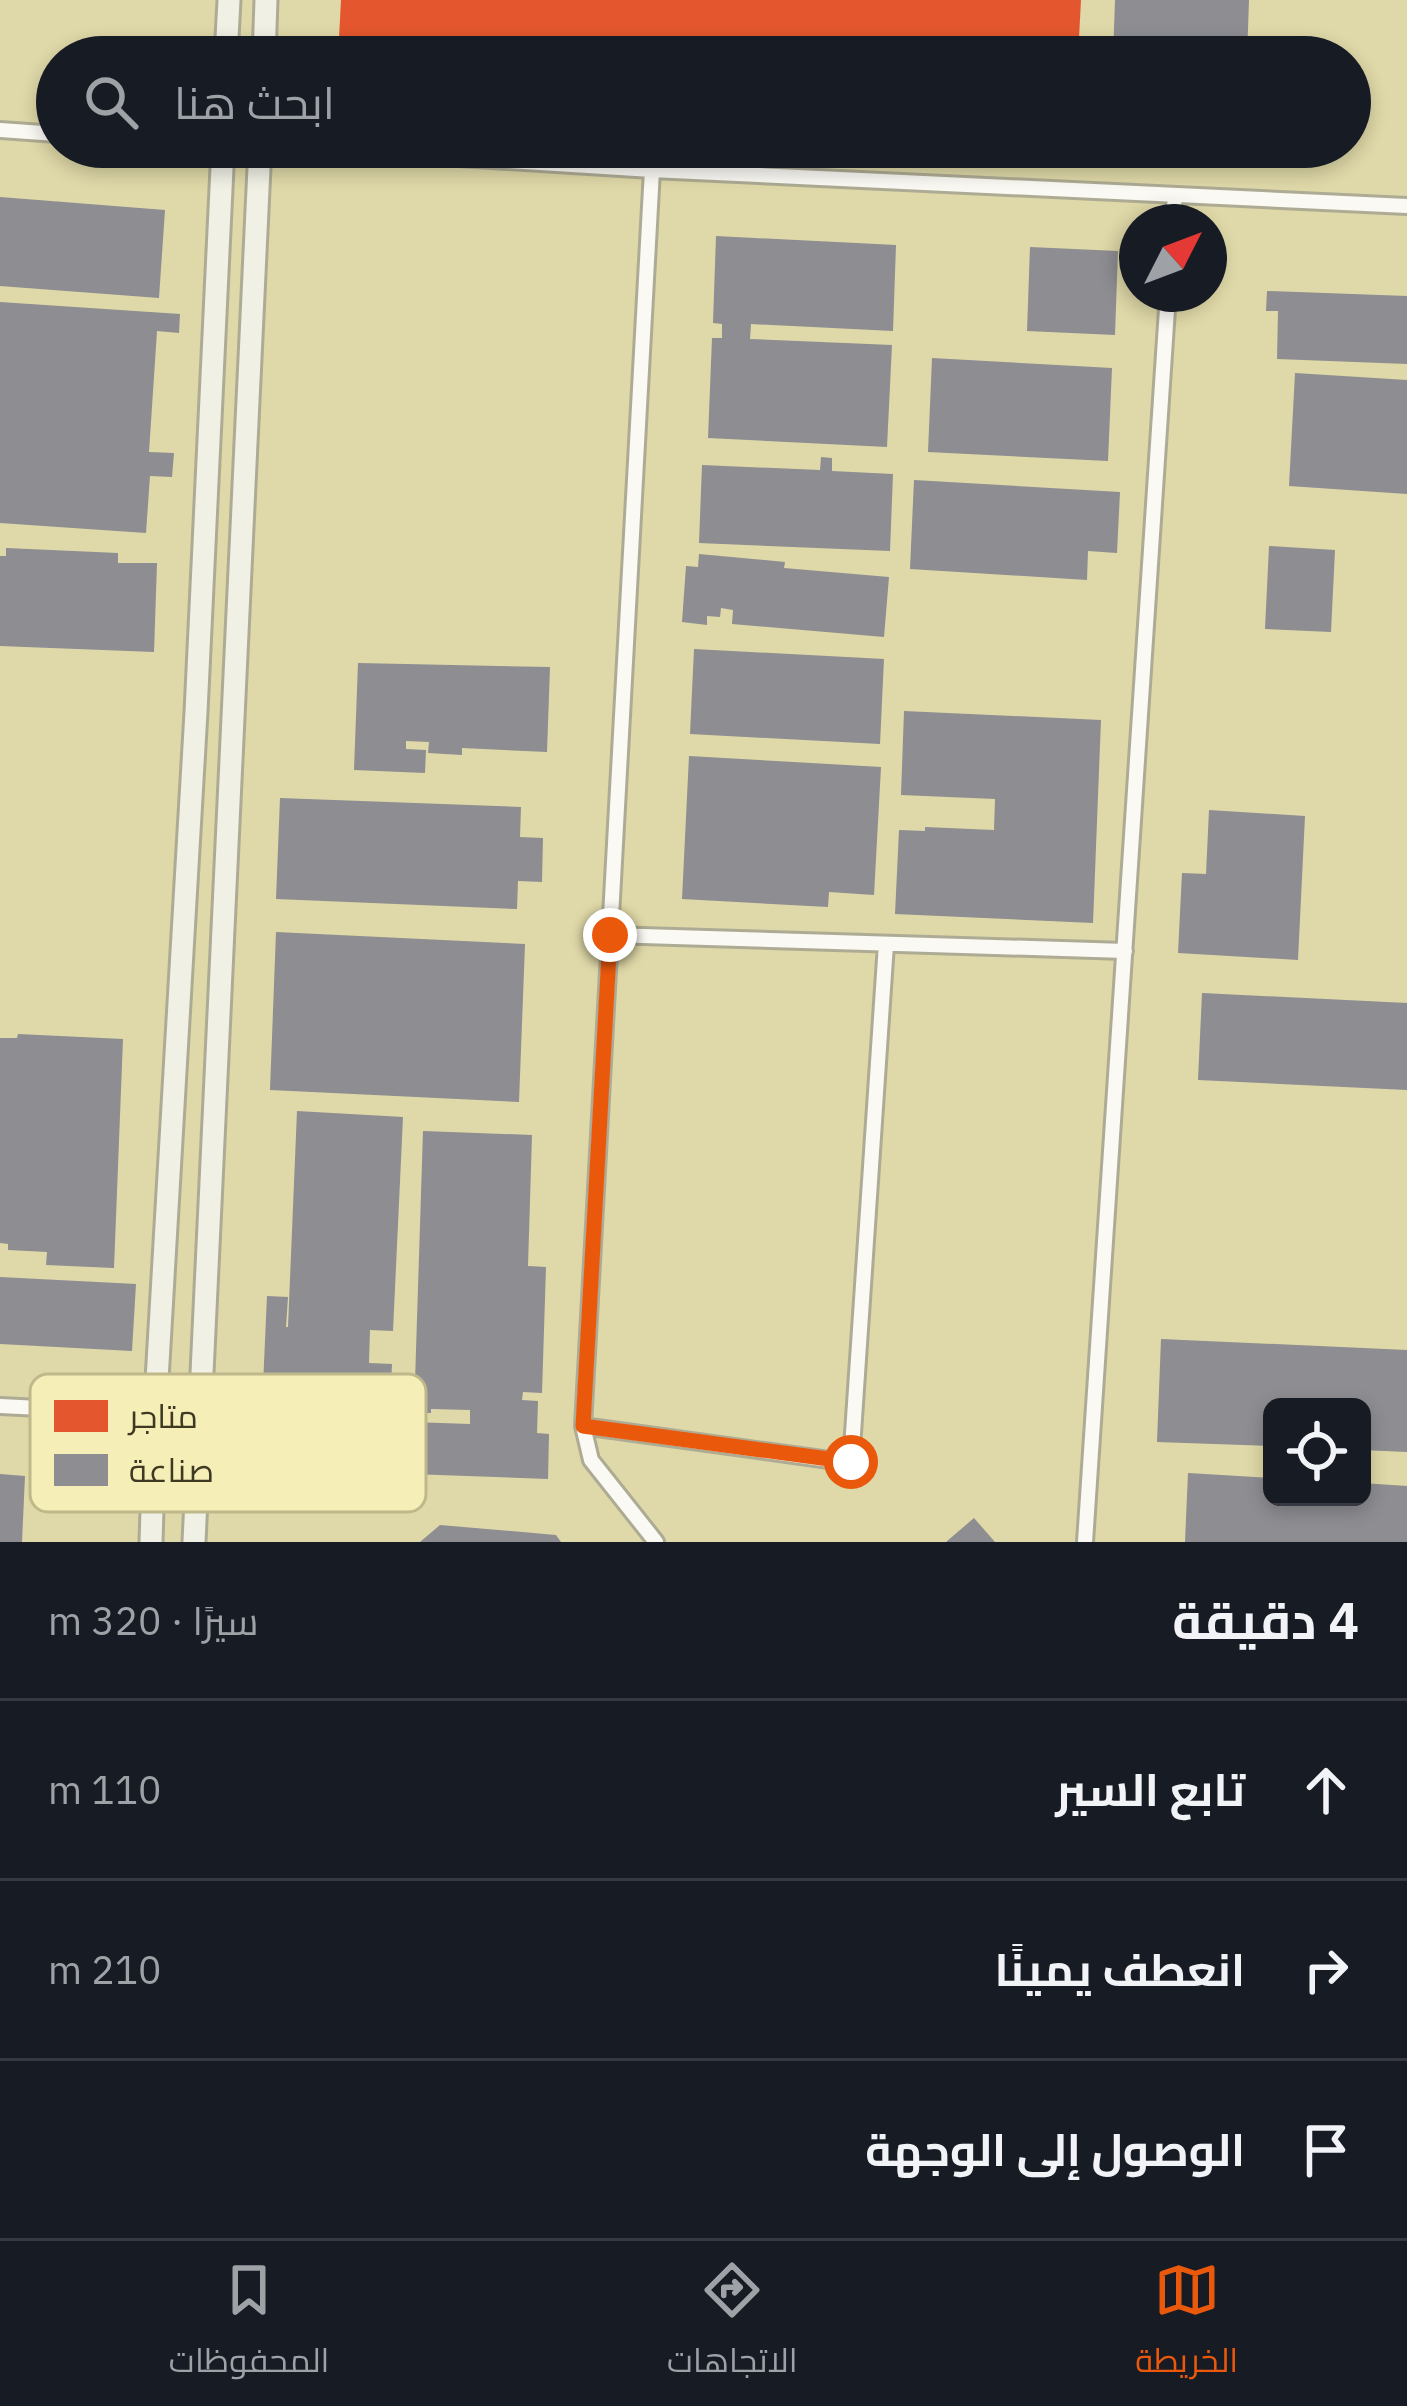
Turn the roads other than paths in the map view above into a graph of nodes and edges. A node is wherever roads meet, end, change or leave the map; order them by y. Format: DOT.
graph roads {
  1 [pos="229,0"];
  2 [pos="266,0"];
  3 [pos="227,36"];
  4 [pos="265,36"];
  5 [pos="0,130"];
  6 [pos="36,133"];
  7 [pos="222,168"];
  8 [pos="259,168"];
  9 [pos="620,168"];
  10 [pos="652,170"];
  11 [pos="1175,195"];
  12 [pos="1174,204"];
  13 [pos="1407,206"];
  14 [pos="1167,312"];
  15 [pos="610,935"];
  16 [pos="886,944"];
  17 [pos="1125,951"];
  18 [pos="157,1374"];
  19 [pos="202,1374"];
  20 [pos="0,1406"];
  21 [pos="30,1408"];
  22 [pos="583,1426"];
  23 [pos="152,1512"];
  24 [pos="196,1512"];
  25 [pos="151,1542"];
  26 [pos="194,1542"];
  27 [pos="656,1542"];
  28 [pos="1085,1542"];
  1 -- 3 [label="main road"];
  2 -- 4 [label="main road"];
  5 -- 6 [label="street"];
  7 -- 18 [label="main road"];
  8 -- 19 [label="main road"];
  9 -- 10 [label="street"];
  10 -- 11 [label="street"];
  10 -- 15 [label="street"];
  11 -- 12 [label="street"];
  11 -- 13 [label="street"];
  14 -- 17 [label="street"];
  15 -- 16 [label="street"];
  15 -- 22 [label="street"];
  16 -- 17 [label="street"];
  16 -- 22 [label="street"];
  17 -- 28 [label="street"];
  20 -- 21 [label="street"];
  22 -- 27 [label="street"];
  23 -- 25 [label="main road"];
  24 -- 26 [label="main road"];
}
